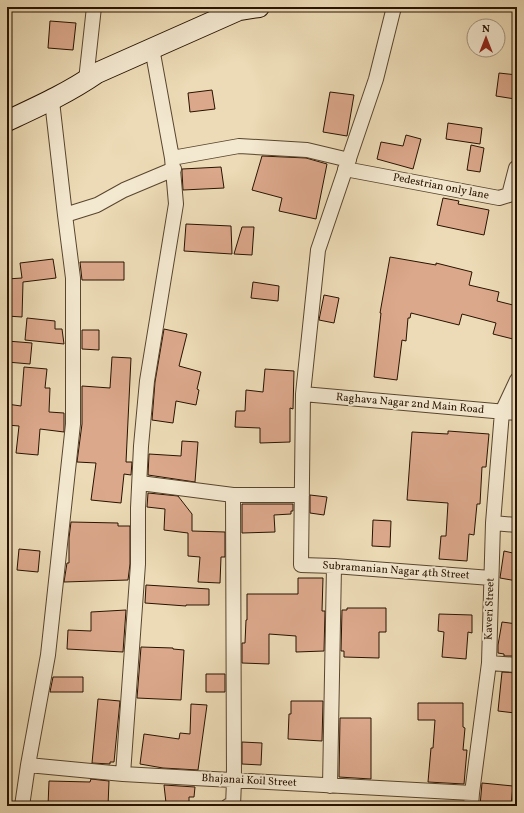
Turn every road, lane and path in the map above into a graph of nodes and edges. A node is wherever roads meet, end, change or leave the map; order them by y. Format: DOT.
graph roads {
  1 [pos="94,7"];
  2 [pos="259,7"];
  3 [pos="394,7"];
  4 [pos="152,48"];
  5 [pos="86,80"];
  6 [pos="52,100"];
  7 [pos="7,121"];
  8 [pos="173,164"];
  9 [pos="347,164"];
  10 [pos="516,168"];
  11 [pos="65,216"];
  12 [pos="517,380"];
  13 [pos="303,394"];
  14 [pos="502,412"];
  15 [pos="517,413"];
  16 [pos="140,483"];
  17 [pos="233,494"];
  18 [pos="302,495"];
  19 [pos="493,523"];
  20 [pos="517,525"];
  21 [pos="334,566"];
  22 [pos="491,578"];
  23 [pos="488,663"];
  24 [pos="517,665"];
  25 [pos="28,765"];
  26 [pos="123,774"];
  27 [pos="234,780"];
  28 [pos="330,786"];
  29 [pos="471,800"];
  30 [pos="22,806"];
  31 [pos="228,806"];
  1 -- 5 [label="street"];
  2 -- 4 [label="street"];
  3 -- 9 [label="street"];
  4 -- 5 [label="street"];
  4 -- 8 [label="street"];
  5 -- 6 [label="street"];
  6 -- 7 [label="street"];
  6 -- 11 [label="street"];
  8 -- 9 [label="street"];
  8 -- 11 [label="street"];
  8 -- 16 [label="street"];
  9 -- 10 [label="street, Pedestrian only lane"];
  9 -- 13 [label="street"];
  11 -- 25 [label="street"];
  12 -- 14 [label="street"];
  13 -- 14 [label="street, Raghava Nagar 2nd Main Road"];
  13 -- 18 [label="street"];
  14 -- 15 [label="street, Raghava Nagar 2nd Main Road"];
  14 -- 19 [label="street, Kaveri Street"];
  16 -- 17 [label="street"];
  16 -- 26 [label="street"];
  17 -- 18 [label="street"];
  17 -- 27 [label="street"];
  18 -- 21 [label="street, Subramanian Nagar 4th Street"];
  19 -- 20 [label="street"];
  19 -- 22 [label="street, Kaveri Street"];
  21 -- 22 [label="street, Subramanian Nagar 4th Street"];
  21 -- 28 [label="street"];
  22 -- 23 [label="street, Kaveri Street"];
  23 -- 24 [label="street"];
  23 -- 29 [label="street, Kaveri Street"];
  25 -- 26 [label="street, Bhajanai Koil Street"];
  25 -- 30 [label="street"];
  26 -- 27 [label="street, Bhajanai Koil Street"];
  27 -- 28 [label="street, Bhajanai Koil Street"];
  27 -- 31 [label="street"];
  28 -- 29 [label="street, Bhajanai Koil Street"];
}
